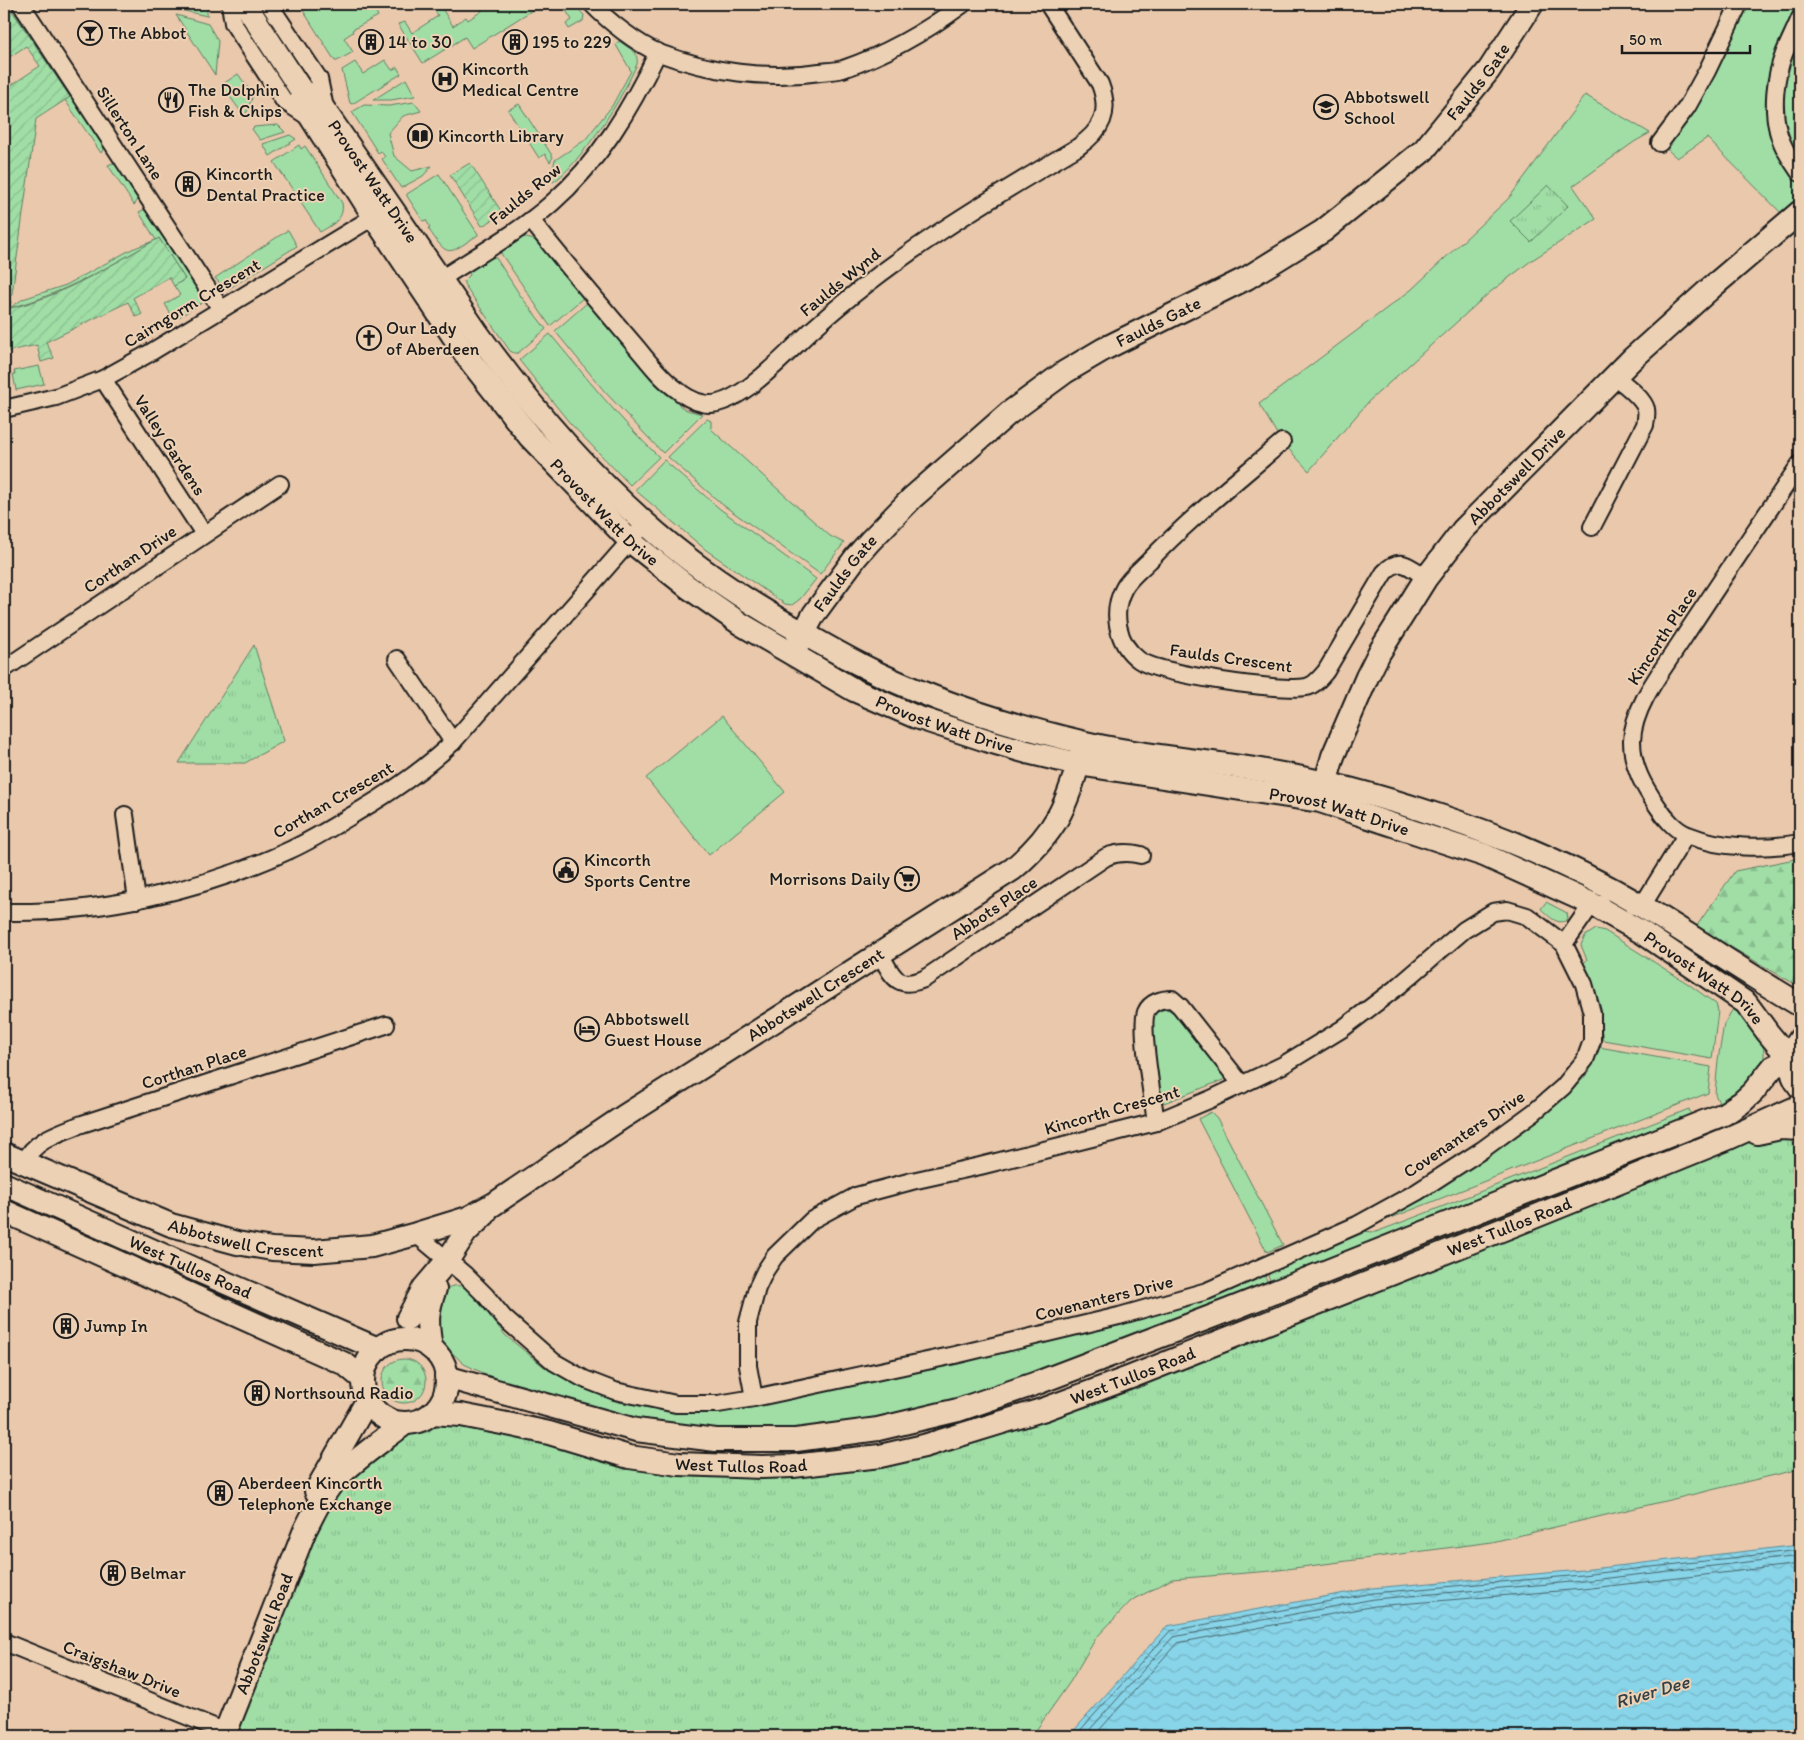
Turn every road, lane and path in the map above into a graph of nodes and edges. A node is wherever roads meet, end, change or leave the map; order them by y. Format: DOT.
graph roads {
  1 [pos="21,4"];
  2 [pos="230,4"];
  3 [pos="245,4"];
  4 [pos="269,4"];
  5 [pos="592,4"];
  6 [pos="964,4"];
  7 [pos="1048,4"];
  8 [pos="1532,4"];
  9 [pos="1739,4"];
  10 [pos="1800,18"];
  11 [pos="658,52"];
  12 [pos="319,115"];
  13 [pos="1660,143"];
  14 [pos="1800,173"];
  15 [pos="382,211"];
  16 [pos="1800,212"];
  17 [pos="531,220"];
  18 [pos="432,285"];
  19 [pos="221,309"];
  20 [pos="1615,376"];
  21 [pos="103,379"];
  22 [pos="4,410"];
  23 [pos="1282,442"];
  24 [pos="1800,464"];
  25 [pos="280,484"];
  26 [pos="645,524"];
  27 [pos="1592,527"];
  28 [pos="204,534"];
  29 [pos="630,541"];
  30 [pos="1426,578"];
  31 [pos="803,633"];
  32 [pos="792,653"];
  33 [pos="397,659"];
  34 [pos="4,669"];
  35 [pos="453,742"];
  36 [pos="1084,743"];
  37 [pos="1078,764"];
  38 [pos="1323,792"];
  39 [pos="125,815"];
  40 [pos="1686,835"];
  41 [pos="1800,843"];
  42 [pos="1141,855"];
  43 [pos="137,900"];
  44 [pos="1592,904"];
  45 [pos="1642,906"];
  46 [pos="4,912"];
  47 [pos="1564,944"];
  48 [pos="880,954"];
  49 [pos="1800,1005"];
  50 [pos="386,1025"];
  51 [pos="1794,1051"];
  52 [pos="1242,1085"];
  53 [pos="1800,1088"];
  54 [pos="1800,1106"];
  55 [pos="1156,1122"];
  56 [pos="1800,1129"];
  57 [pos="1729,1138"];
  58 [pos="4,1154"];
  59 [pos="24,1163"];
  60 [pos="4,1184"];
  61 [pos="494,1204"];
  62 [pos="4,1211"];
  63 [pos="416,1234"];
  64 [pos="447,1261"];
  65 [pos="408,1318"];
  66 [pos="431,1348"];
  67 [pos="378,1349"];
  68 [pos="446,1377"];
  69 [pos="365,1390"];
  70 [pos="754,1398"];
  71 [pos="432,1413"];
  72 [pos="404,1424"];
  73 [pos="305,1530"];
  74 [pos="4,1642"];
  75 [pos="225,1734"];
  1 -- 19 [label="street, Sillerton Lane"];
  2 -- 12 [label="street"];
  3 -- 12 [label="street, Provost Watt Drive"];
  4 -- 12 [label="street"];
  5 -- 11 [label="street"];
  6 -- 11 [label="street"];
  7 -- 17 [label="street, Faulds Wynd"];
  8 -- 31 [label="street, Faulds Gate"];
  9 -- 13 [label="street"];
  10 -- 14 [label="street"];
  11 -- 17 [label="street, Faulds Row"];
  12 -- 15 [label="street, Provost Watt Drive"];
  15 -- 18 [label="street, Provost Watt Drive"];
  15 -- 19 [label="street, Cairngorm Crescent"];
  16 -- 20 [label="street, Abbotswell Drive"];
  17 -- 18 [label="street, Faulds Row"];
  18 -- 26 [label="street, Provost Watt Drive"];
  18 -- 29 [label="street, Provost Watt Drive"];
  19 -- 21 [label="street, Cairngorm Crescent"];
  20 -- 27 [label="street"];
  20 -- 30 [label="street, Abbotswell Drive"];
  21 -- 22 [label="street, Cairngorm Crescent"];
  21 -- 28 [label="street, Valley Gardens"];
  23 -- 30 [label="street, Faulds Crescent"];
  24 -- 40 [label="street, Kincorth Place"];
  25 -- 28 [label="street, Corthan Drive"];
  26 -- 29 [label="street, Corthan Crescent"];
  26 -- 31 [label="street, Provost Watt Drive"];
  28 -- 34 [label="street, Corthan Drive"];
  29 -- 32 [label="street, Provost Watt Drive"];
  29 -- 35 [label="street, Corthan Crescent"];
  30 -- 38 [label="street, Abbotswell Drive"];
  31 -- 32 [label="street, Faulds Gate"];
  31 -- 36 [label="street, Provost Watt Drive"];
  32 -- 37 [label="street, Provost Watt Drive"];
  33 -- 35 [label="street"];
  35 -- 43 [label="street, Corthan Crescent"];
  36 -- 37 [label="street, Abbotswell Crescent"];
  36 -- 38 [label="street, Provost Watt Drive"];
  37 -- 38 [label="street, Provost Watt Drive"];
  37 -- 48 [label="street, Abbotswell Crescent"];
  38 -- 44 [label="street, Provost Watt Drive"];
  38 -- 45 [label="street, Provost Watt Drive"];
  39 -- 43 [label="street"];
  40 -- 41 [label="street"];
  40 -- 45 [label="street"];
  42 -- 48 [label="street, Abbots Place"];
  43 -- 46 [label="street, Corthan Crescent"];
  44 -- 45 [label="street"];
  44 -- 47 [label="street"];
  44 -- 51 [label="street, Provost Watt Drive"];
  45 -- 49 [label="street, Provost Watt Drive"];
  47 -- 52 [label="street, Kincorth Crescent"];
  47 -- 70 [label="street, Covenanters Drive"];
  48 -- 61 [label="street, Abbotswell Crescent"];
  50 -- 59 [label="street, Corthan Place"];
  51 -- 53 [label="street"];
  51 -- 68 [label="street, West Tullos Road"];
  52 -- 55 [label="street, Kincorth Crescent"];
  52 -- 55 [label="street"];
  54 -- 57 [label="street, West Tullos Road"];
  55 -- 70 [label="street, Kincorth Crescent"];
  56 -- 57 [label="street"];
  57 -- 71 [label="street, West Tullos Road"];
  58 -- 59 [label="street, Abbotswell Crescent"];
  59 -- 63 [label="street, Abbotswell Crescent"];
  60 -- 67 [label="street, West Tullos Road"];
  61 -- 63 [label="street, Abbotswell Crescent"];
  61 -- 64 [label="street, Abbotswell Crescent"];
  62 -- 69 [label="street, West Tullos Road"];
  63 -- 64 [label="street, Covenanters Drive"];
  64 -- 65 [label="street, Abbotswell Crescent"];
  64 -- 66 [label="street, Abbotswell Crescent"];
  64 -- 70 [label="street, Covenanters Drive"];
  66 -- 67 [label="street"];
  66 -- 68 [label="street"];
  67 -- 69 [label="street"];
  68 -- 71 [label="street"];
  69 -- 72 [label="street"];
  69 -- 73 [label="street"];
  71 -- 72 [label="street"];
  72 -- 73 [label="street"];
  73 -- 75 [label="street, Abbotswell Road"];
  74 -- 75 [label="street, Craigshaw Drive"];
}
